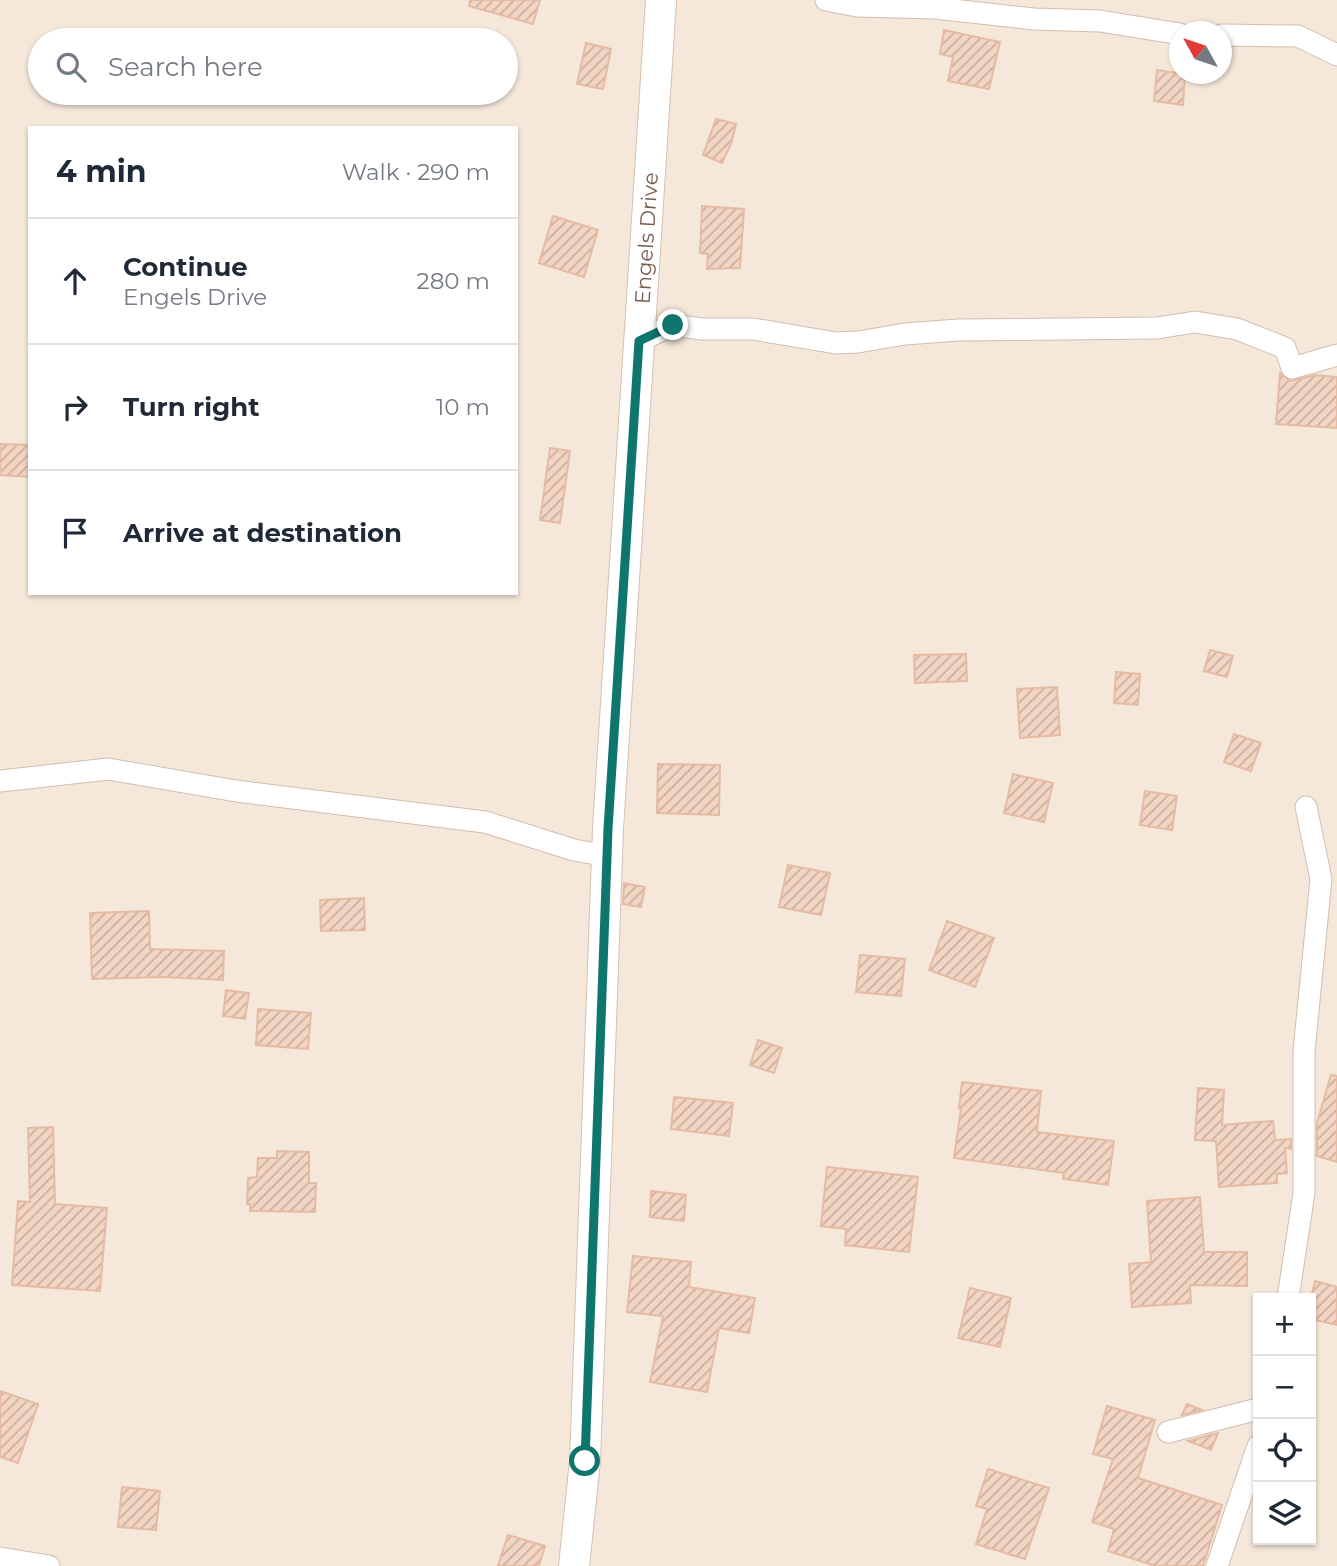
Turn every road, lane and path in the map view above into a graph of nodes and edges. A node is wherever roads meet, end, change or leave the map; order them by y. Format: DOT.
graph roads {
  1 [pos="661,0"];
  2 [pos="826,0"];
  3 [pos="1169,32"];
  4 [pos="1232,35"];
  5 [pos="1337,55"];
  6 [pos="639,341"];
  7 [pos="1337,355"];
  8 [pos="0,780"];
  9 [pos="1306,807"];
  10 [pos="607,856"];
  11 [pos="1289,1293"];
  12 [pos="1253,1410"];
  13 [pos="1168,1432"];
  14 [pos="1253,1461"];
  15 [pos="0,1558"];
  16 [pos="49,1566"];
  17 [pos="574,1566"];
  18 [pos="1217,1566"];
  1 -- 6 [label="street, Engels Drive"];
  2 -- 3 [label="street"];
  4 -- 5 [label="street"];
  6 -- 7 [label="street"];
  6 -- 10 [label="street, Engels Drive"];
  8 -- 10 [label="street"];
  9 -- 11 [label="street"];
  10 -- 17 [label="street, Engels Drive"];
  12 -- 13 [label="street"];
  14 -- 18 [label="street"];
  15 -- 16 [label="street"];
}
